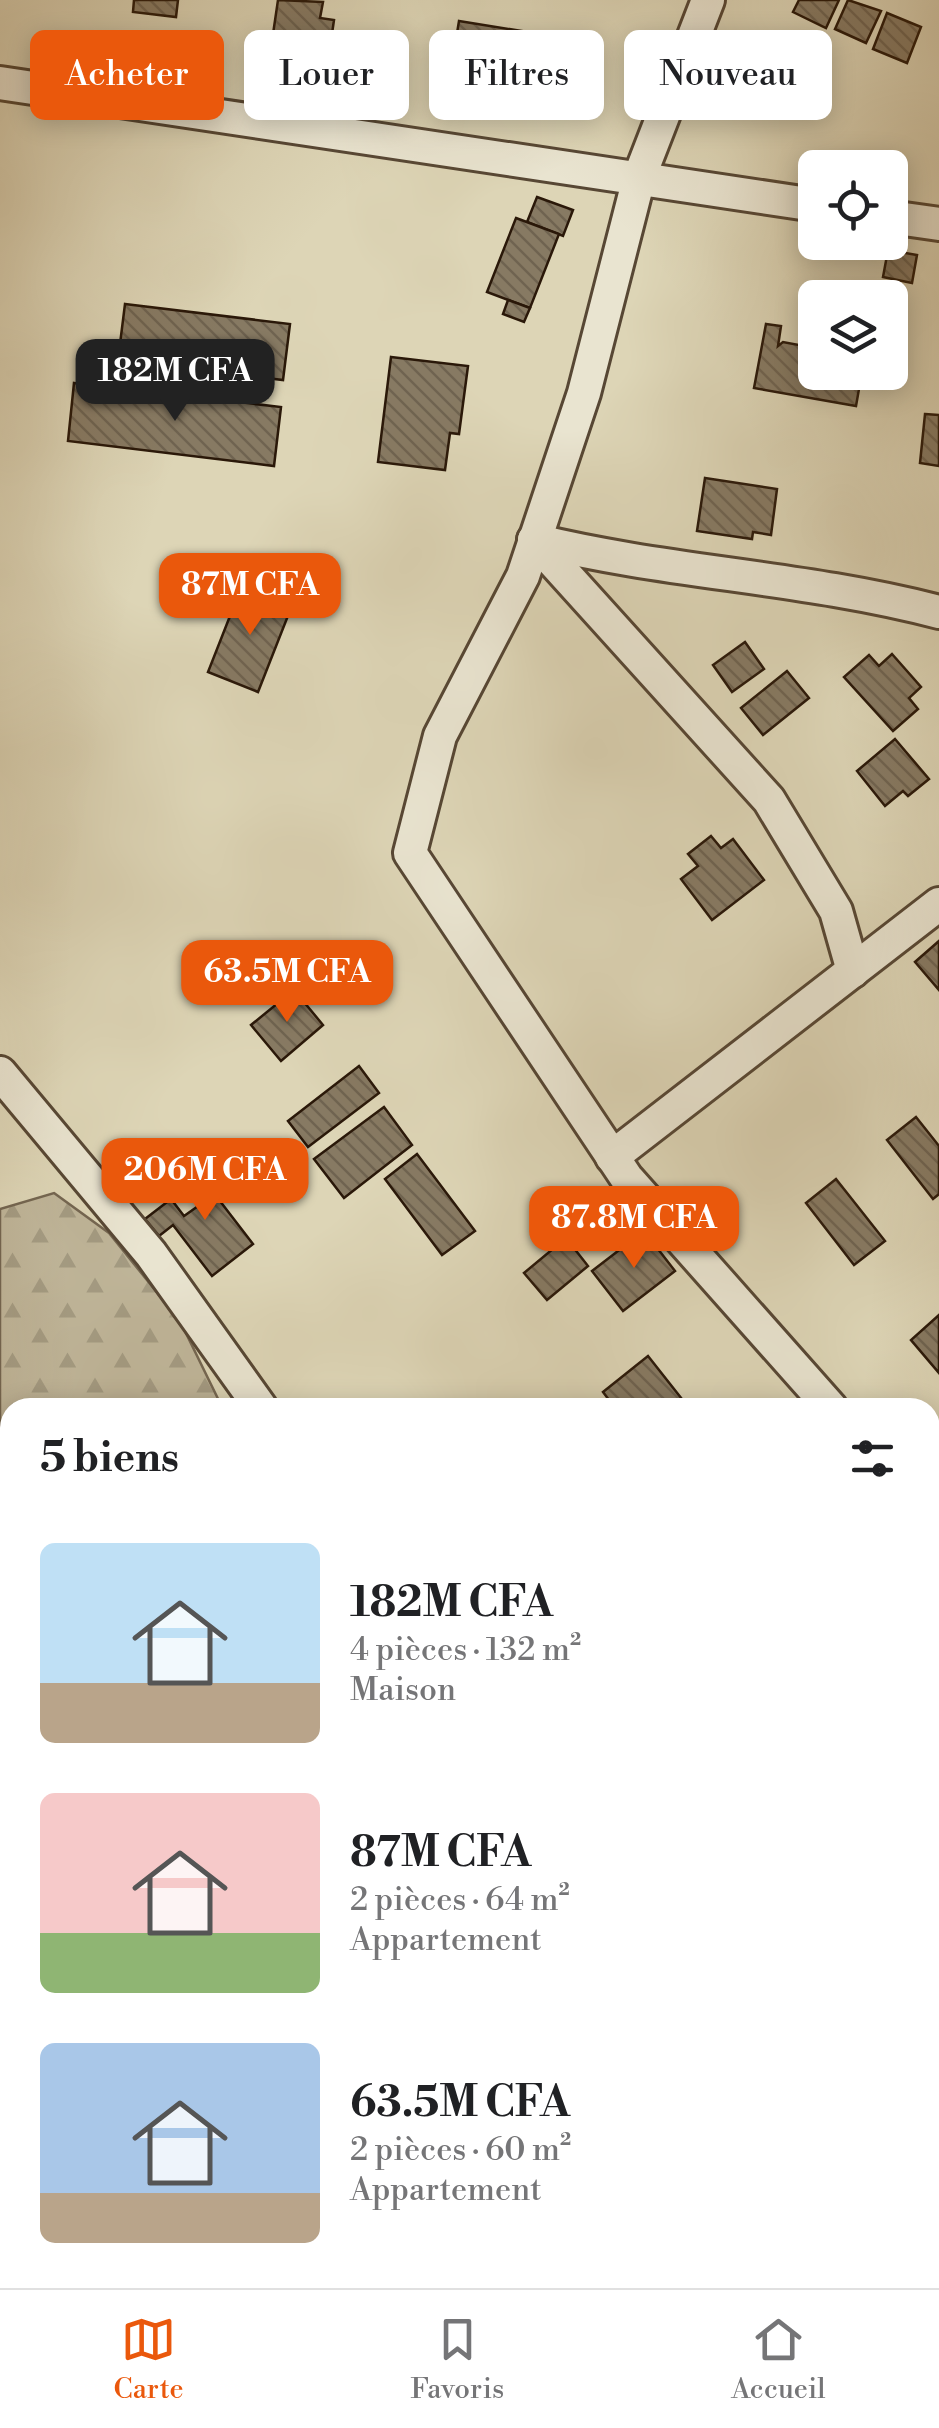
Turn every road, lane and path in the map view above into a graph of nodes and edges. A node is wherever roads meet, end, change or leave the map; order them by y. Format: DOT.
graph roads {
  1 [pos="708,0"];
  2 [pos="0,83"];
  3 [pos="639,178"];
  4 [pos="798,202"];
  5 [pos="908,219"];
  6 [pos="939,224"];
  7 [pos="534,540"];
  8 [pos="939,612"];
  9 [pos="939,904"];
  10 [pos="853,971"];
  11 [pos="0,1073"];
  12 [pos="612,1157"];
  13 [pos="254,1398"];
  14 [pos="822,1398"];
  1 -- 3 [label="street"];
  2 -- 3 [label="street"];
  3 -- 4 [label="street"];
  3 -- 7 [label="street"];
  5 -- 6 [label="street"];
  7 -- 8 [label="street"];
  7 -- 10 [label="street"];
  7 -- 12 [label="street"];
  9 -- 10 [label="street"];
  10 -- 12 [label="street"];
  11 -- 13 [label="street"];
  12 -- 14 [label="street"];
}
